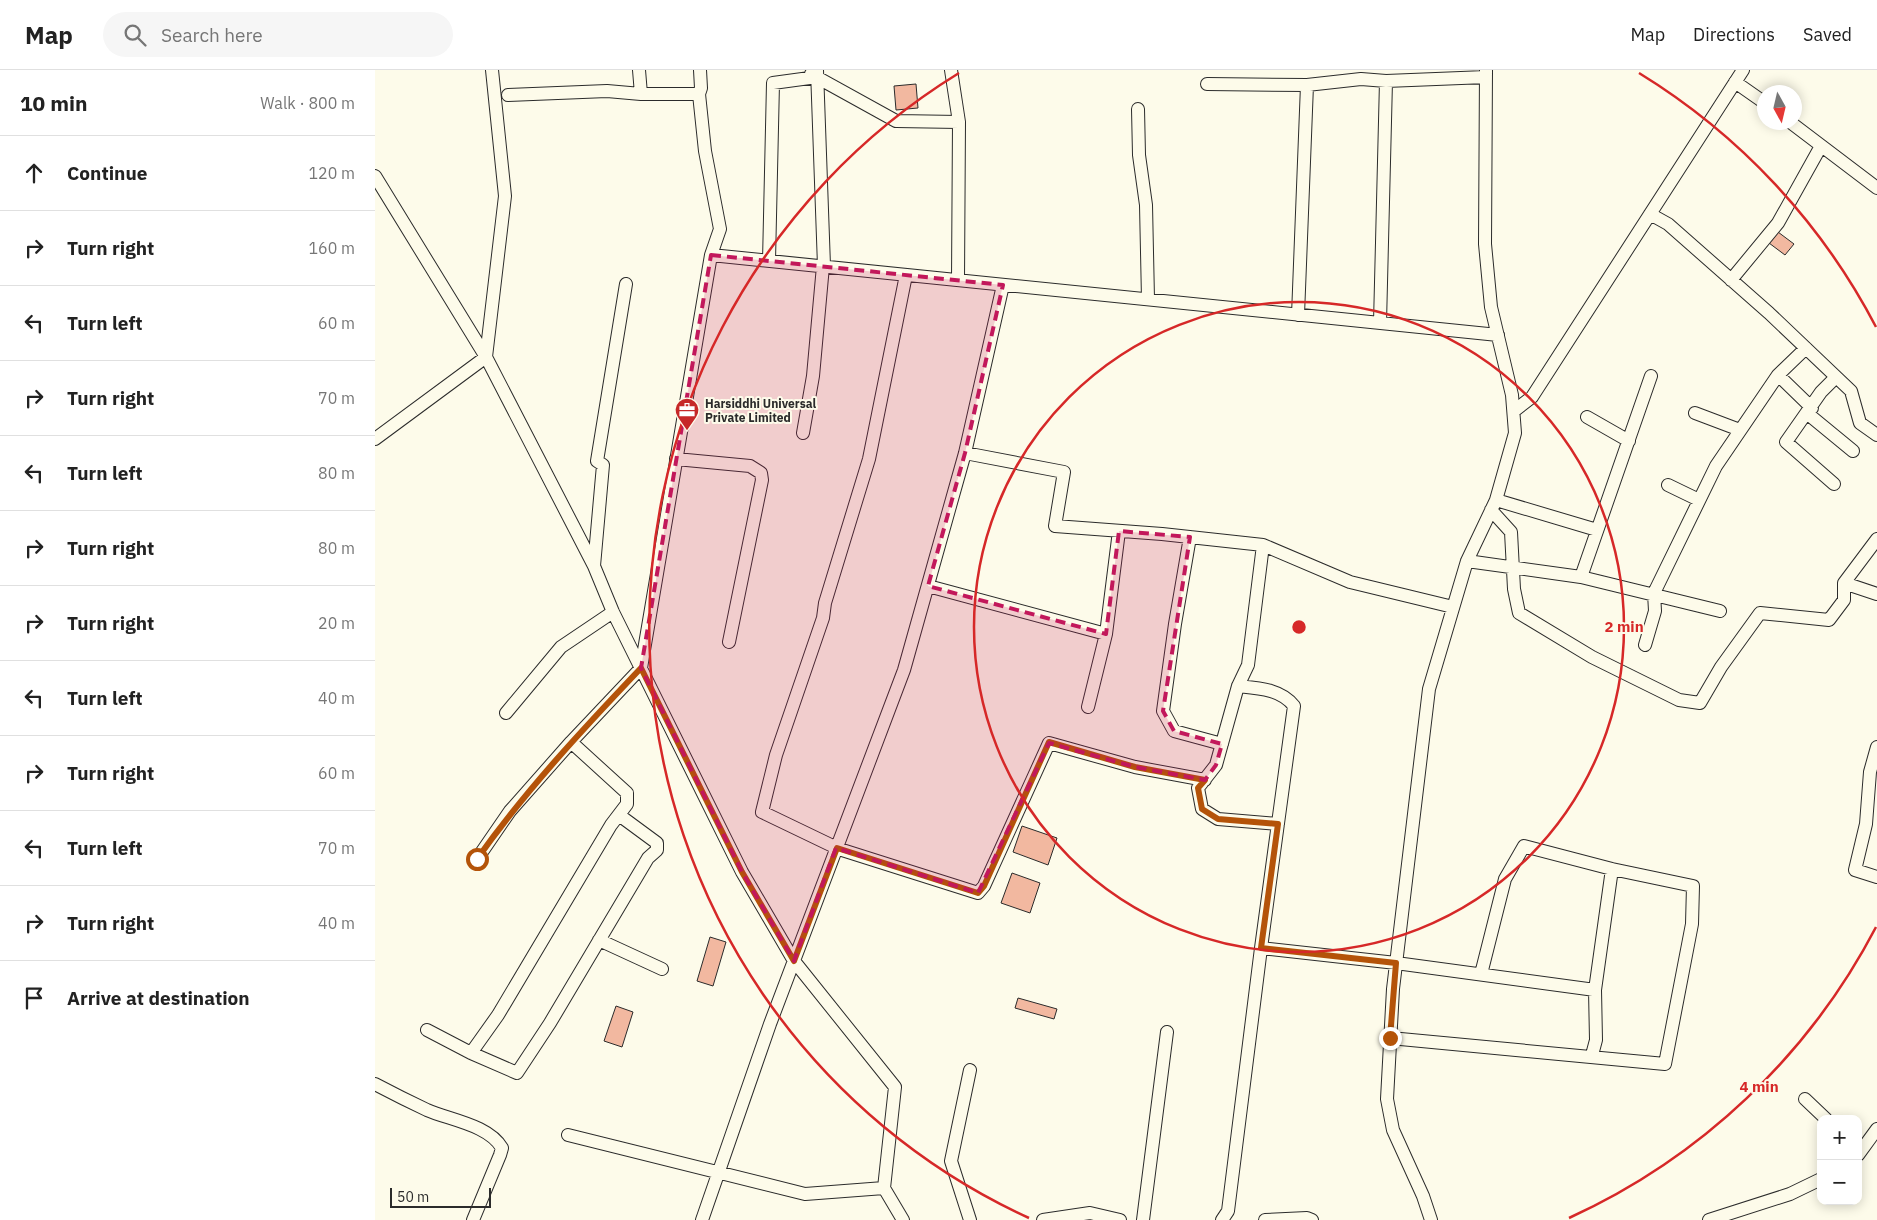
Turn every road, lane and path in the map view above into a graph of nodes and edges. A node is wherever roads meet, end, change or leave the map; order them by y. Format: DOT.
graph roads {
  1 [pos="493,70"];
  2 [pos="639,70"];
  3 [pos="700,70"];
  4 [pos="804,70"];
  5 [pos="951,70"];
  6 [pos="1743,70"];
  7 [pos="1486,73"];
  8 [pos="817,74"];
  9 [pos="1386,81"];
  10 [pos="1735,82"];
  11 [pos="1207,84"];
  12 [pos="1307,85"];
  13 [pos="641,94"];
  14 [pos="699,94"];
  15 [pos="508,95"];
  16 [pos="1757,97"];
  17 [pos="1138,109"];
  18 [pos="959,122"];
  19 [pos="1800,130"];
  20 [pos="1821,146"];
  21 [pos="375,176"];
  22 [pos="1877,188"];
  23 [pos="1650,214"];
  24 [pos="711,255"];
  25 [pos="769,261"];
  26 [pos="823,266"];
  27 [pos="906,275"];
  28 [pos="958,280"];
  29 [pos="1731,280"];
  30 [pos="626,284"];
  31 [pos="1003,285"];
  32 [pos="1148,300"];
  33 [pos="1298,315"];
  34 [pos="1380,323"];
  35 [pos="1498,335"];
  36 [pos="1806,348"];
  37 [pos="486,356"];
  38 [pos="1778,375"];
  39 [pos="1651,376"];
  40 [pos="1836,377"];
  41 [pos="1810,410"];
  42 [pos="1513,411"];
  43 [pos="1695,413"];
  44 [pos="1587,417"];
  45 [pos="1740,430"];
  46 [pos="803,433"];
  47 [pos="1877,435"];
  48 [pos="375,439"];
  49 [pos="1629,441"];
  50 [pos="1853,451"];
  51 [pos="965,453"];
  52 [pos="676,459"];
  53 [pos="1834,484"];
  54 [pos="1668,486"];
  55 [pos="1699,500"];
  56 [pos="1494,505"];
  57 [pos="1597,530"];
  58 [pos="1119,531"];
  59 [pos="1190,537"];
  60 [pos="1877,539"];
  61 [pos="1263,545"];
  62 [pos="1467,561"];
  63 [pos="594,566"];
  64 [pos="1512,568"];
  65 [pos="1581,577"];
  66 [pos="1844,583"];
  67 [pos="929,586"];
  68 [pos="1654,593"];
  69 [pos="1877,594"];
  70 [pos="1453,607"];
  71 [pos="1720,611"];
  72 [pos="613,612"];
  73 [pos="1106,634"];
  74 [pos="729,642"];
  75 [pos="1645,645"];
  76 [pos="641,668"];
  77 [pos="1238,686"];
  78 [pos="1088,707"];
  79 [pos="506,713"];
  80 [pos="571,742"];
  81 [pos="1222,744"];
  82 [pos="1877,747"];
  83 [pos="1205,780"];
  84 [pos="619,815"];
  85 [pos="1278,824"];
  86 [pos="837,848"];
  87 [pos="477,859"];
  88 [pos="1612,869"];
  89 [pos="1877,877"];
  90 [pos="599,940"];
  91 [pos="1261,948"];
  92 [pos="794,961"];
  93 [pos="1396,963"];
  94 [pos="661,969"];
  95 [pos="1481,974"];
  96 [pos="1595,990"];
  97 [pos="427,1030"];
  98 [pos="1167,1032"];
  99 [pos="1390,1038"];
  100 [pos="471,1053"];
  101 [pos="1592,1055"];
  102 [pos="970,1070"];
  103 [pos="375,1084"];
  104 [pos="1805,1099"];
  105 [pos="1823,1115"];
  106 [pos="1877,1129"];
  107 [pos="568,1135"];
  108 [pos="1862,1147"];
  109 [pos="719,1173"];
  110 [pos="1817,1181"];
  111 [pos="884,1188"];
  112 [pos="1714,1219"];
  113 [pos="473,1220"];
  114 [pos="702,1220"];
  115 [pos="903,1220"];
  116 [pos="970,1220"];
  117 [pos="1043,1220"];
  118 [pos="1121,1220"];
  119 [pos="1143,1220"];
  120 [pos="1222,1220"];
  121 [pos="1265,1220"];
  122 [pos="1312,1220"];
  123 [pos="1431,1220"];
  1 -- 37 [label="street"];
  2 -- 13 [label="street"];
  3 -- 14 [label="street"];
  4 -- 8 [label="street"];
  5 -- 18 [label="street"];
  6 -- 10 [label="street"];
  7 -- 9 [label="street"];
  7 -- 35 [label="street"];
  8 -- 18 [label="street"];
  8 -- 25 [label="street"];
  8 -- 26 [label="street"];
  9 -- 12 [label="street"];
  9 -- 34 [label="street"];
  10 -- 16 [label="street"];
  10 -- 23 [label="street"];
  11 -- 12 [label="street"];
  12 -- 33 [label="street"];
  13 -- 14 [label="street"];
  13 -- 15 [label="street"];
  14 -- 24 [label="street"];
  17 -- 32 [label="street"];
  18 -- 28 [label="street"];
  19 -- 20 [label="street"];
  20 -- 22 [label="street"];
  20 -- 29 [label="street"];
  21 -- 37 [label="street"];
  23 -- 29 [label="street"];
  23 -- 42 [label="street"];
  24 -- 25 [label="street"];
  24 -- 52 [label="street"];
  25 -- 26 [label="street"];
  26 -- 27 [label="street"];
  26 -- 46 [label="street"];
  27 -- 28 [label="street"];
  27 -- 86 [label="street"];
  28 -- 31 [label="street"];
  29 -- 36 [label="street"];
  30 -- 63 [label="street"];
  31 -- 32 [label="street"];
  31 -- 51 [label="street"];
  32 -- 33 [label="street"];
  33 -- 34 [label="street"];
  34 -- 35 [label="street"];
  35 -- 42 [label="street"];
  36 -- 38 [label="street"];
  36 -- 40 [label="street"];
  37 -- 48 [label="street"];
  37 -- 63 [label="street"];
  38 -- 41 [label="street"];
  38 -- 45 [label="street"];
  39 -- 49 [label="street"];
  40 -- 41 [label="street"];
  40 -- 47 [label="street"];
  41 -- 50 [label="street"];
  41 -- 53 [label="street"];
  42 -- 56 [label="street"];
  43 -- 45 [label="street"];
  44 -- 49 [label="street"];
  45 -- 55 [label="street"];
  49 -- 57 [label="street"];
  51 -- 58 [label="street"];
  51 -- 67 [label="street"];
  52 -- 74 [label="street"];
  52 -- 76 [label="street"];
  54 -- 55 [label="street"];
  55 -- 68 [label="street"];
  56 -- 57 [label="street"];
  56 -- 62 [label="street"];
  56 -- 64 [label="street"];
  57 -- 65 [label="street"];
  58 -- 59 [label="street"];
  58 -- 73 [label="street"];
  59 -- 61 [label="street"];
  59 -- 81 [label="street"];
  60 -- 66 [label="street"];
  61 -- 70 [label="street"];
  61 -- 77 [label="street"];
  62 -- 64 [label="street"];
  62 -- 70 [label="street"];
  63 -- 72 [label="street"];
  64 -- 65 [label="street"];
  64 -- 66 [label="street"];
  65 -- 68 [label="street"];
  66 -- 69 [label="street"];
  67 -- 73 [label="street"];
  67 -- 86 [label="street"];
  68 -- 71 [label="street"];
  68 -- 75 [label="street"];
  70 -- 93 [label="street"];
  72 -- 76 [label="street"];
  72 -- 79 [label="street"];
  73 -- 78 [label="street"];
  76 -- 80 [label="street"];
  76 -- 92 [label="street"];
  77 -- 81 [label="street"];
  77 -- 85 [label="street"];
  80 -- 84 [label="street"];
  80 -- 87 [label="street"];
  81 -- 83 [label="street"];
  82 -- 89 [label="street"];
  83 -- 85 [label="street"];
  83 -- 86 [label="street"];
  84 -- 90 [label="street"];
  84 -- 100 [label="street"];
  85 -- 91 [label="street"];
  86 -- 92 [label="street"];
  88 -- 95 [label="street"];
  88 -- 96 [label="street"];
  88 -- 101 [label="street"];
  90 -- 94 [label="street"];
  90 -- 100 [label="street"];
  91 -- 93 [label="street"];
  91 -- 120 [label="street"];
  92 -- 109 [label="street"];
  92 -- 111 [label="street"];
  93 -- 95 [label="street"];
  93 -- 99 [label="street"];
  95 -- 96 [label="street"];
  96 -- 101 [label="street"];
  97 -- 100 [label="street"];
  98 -- 119 [label="street"];
  99 -- 101 [label="street"];
  99 -- 123 [label="street"];
  102 -- 116 [label="street"];
  103 -- 113 [label="street"];
  104 -- 105 [label="street"];
  106 -- 108 [label="street"];
  107 -- 109 [label="street"];
  109 -- 111 [label="street"];
  109 -- 114 [label="street"];
  110 -- 112 [label="street"];
  111 -- 115 [label="street"];
  117 -- 118 [label="street"];
  121 -- 122 [label="street"];
}
